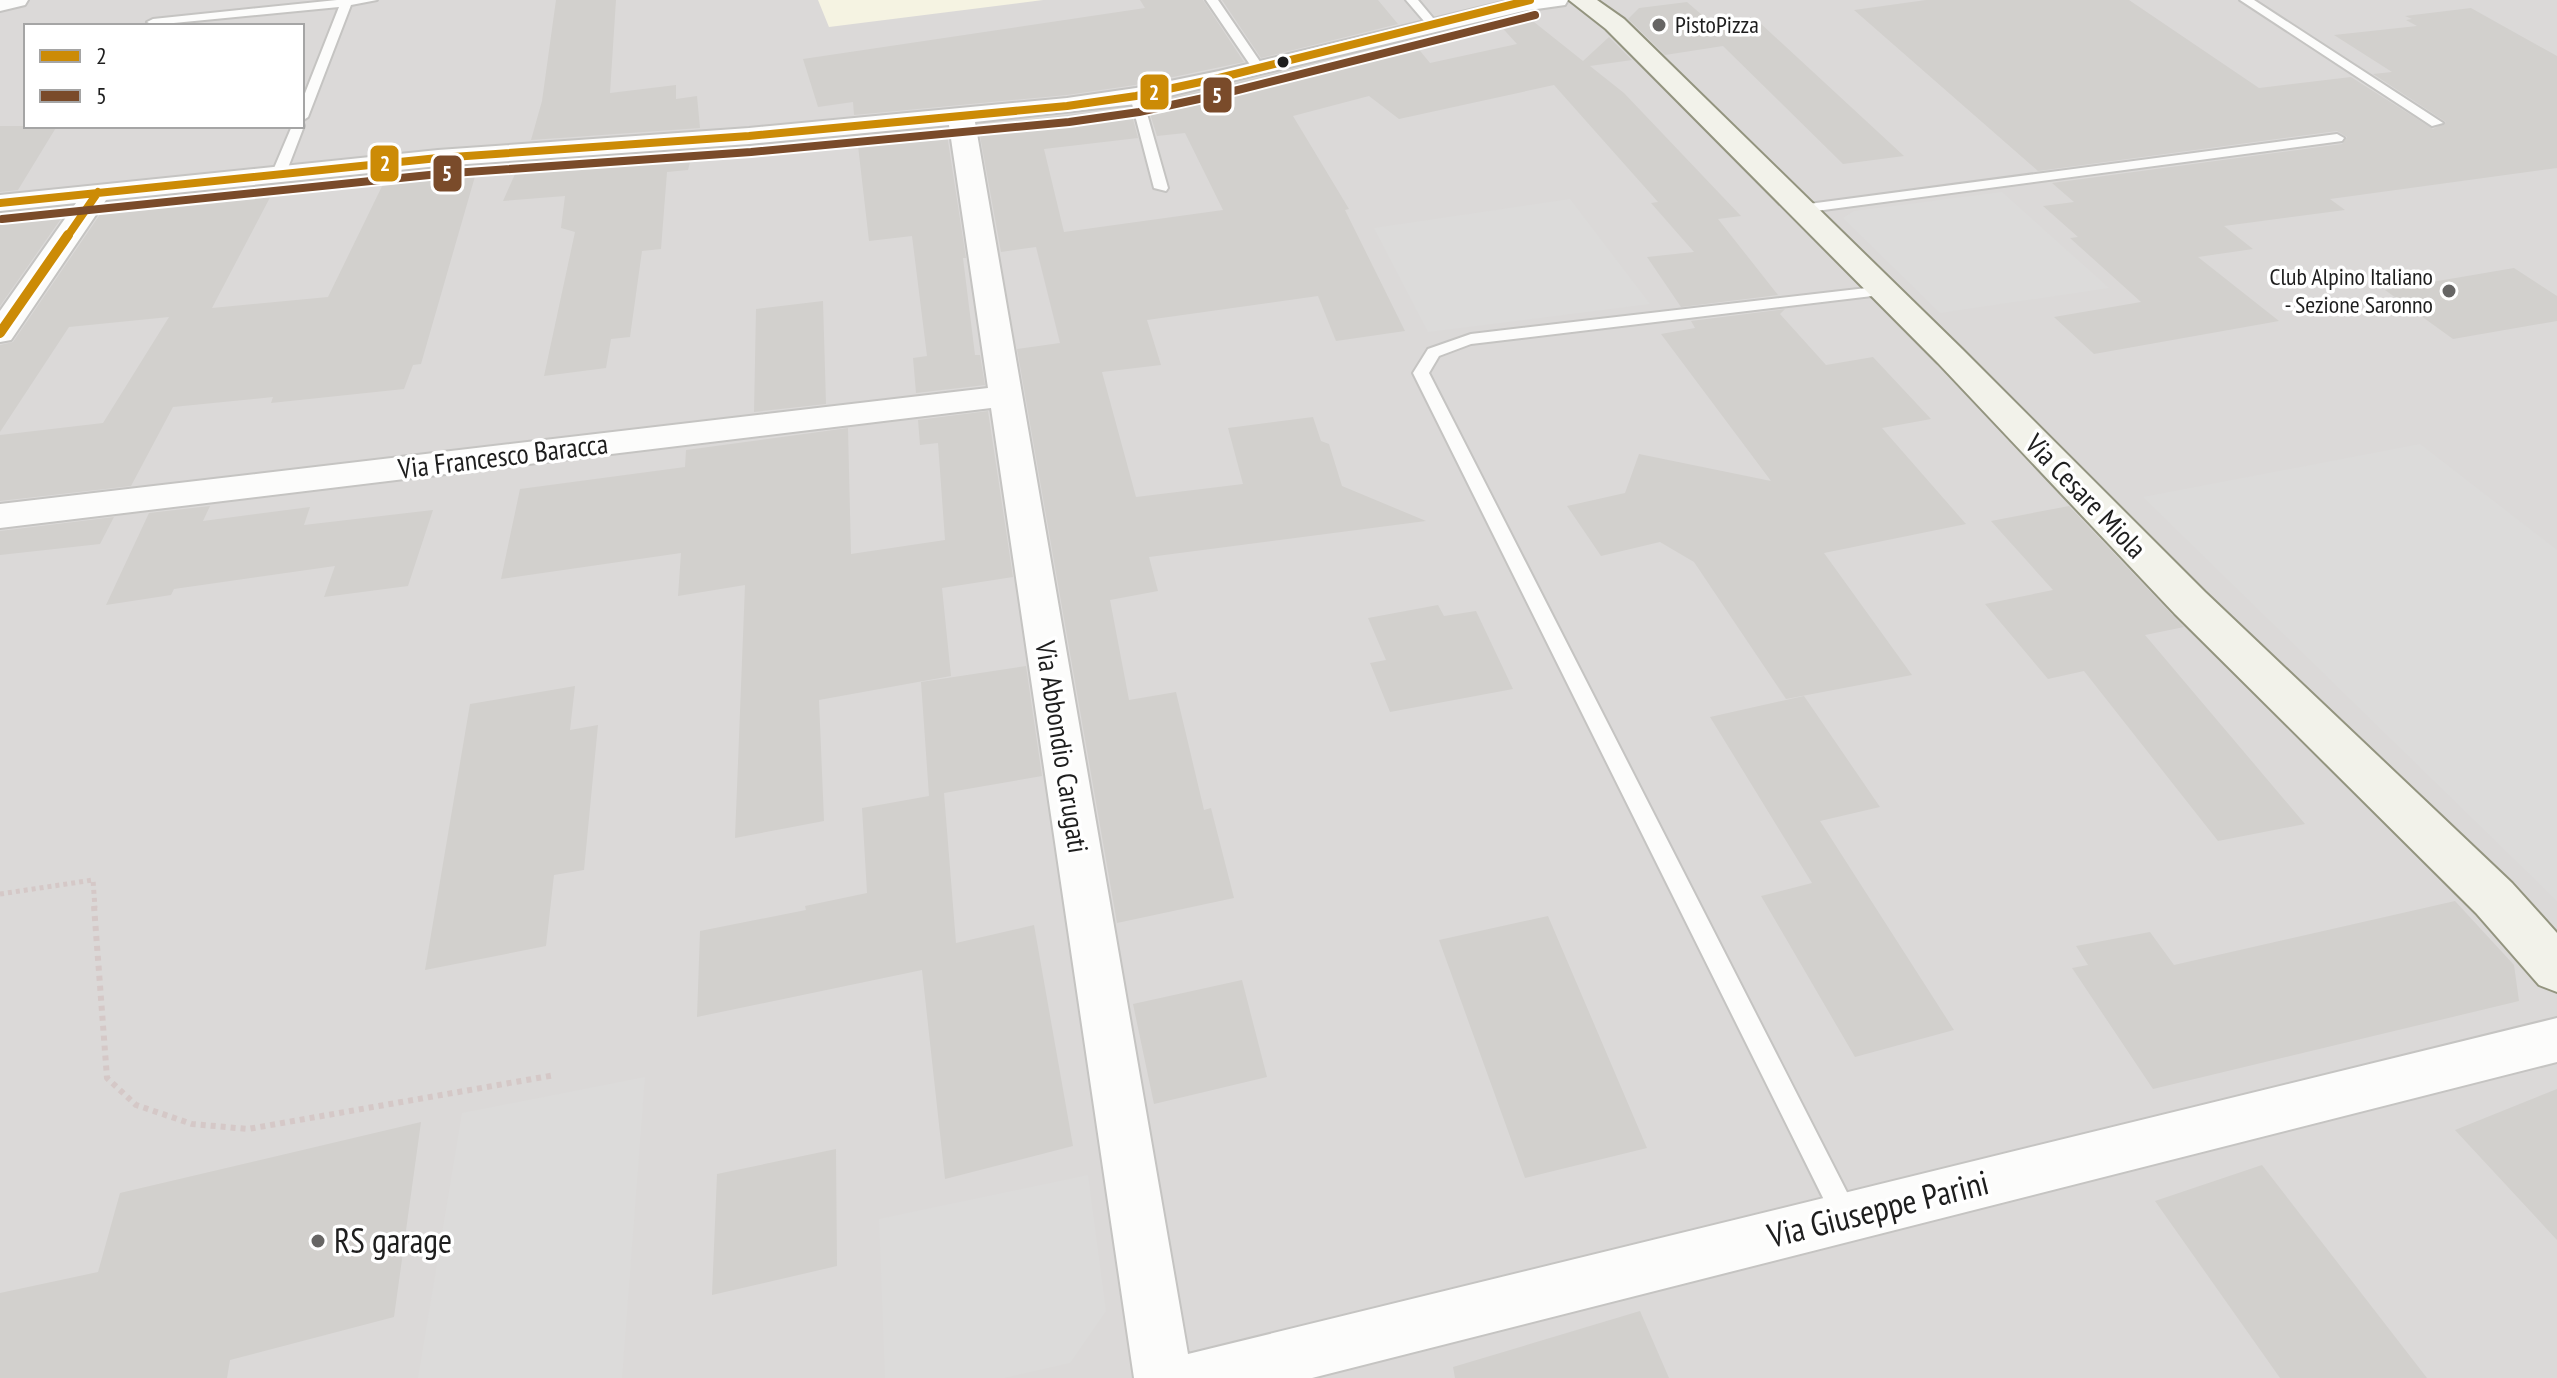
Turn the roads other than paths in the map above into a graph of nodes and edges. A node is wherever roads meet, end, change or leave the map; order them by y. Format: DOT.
graph roads {
  1 [pos="17,0"];
  2 [pos="371,0"];
  3 [pos="1212,0"];
  4 [pos="1412,0"];
  5 [pos="1557,0"];
  6 [pos="1581,0"];
  7 [pos="2246,0"];
  8 [pos="347,2"];
  9 [pos="1527,2"];
  10 [pos="0,4"];
  11 [pos="1610,12"];
  12 [pos="153,22"];
  13 [pos="1434,26"];
  14 [pos="1259,69"];
  15 [pos="1136,96"];
  16 [pos="304,112"];
  17 [pos="961,117"];
  18 [pos="2437,123"];
  19 [pos="297,128"];
  20 [pos="2337,138"];
  21 [pos="279,173"];
  22 [pos="1161,188"];
  23 [pos="98,192"];
  24 [pos="0,203"];
  25 [pos="1801,209"];
  26 [pos="1884,291"];
  27 [pos="0,333"];
  28 [pos="1005,396"];
  29 [pos="0,516"];
  30 [pos="2557,969"];
  31 [pos="2557,1040"];
  32 [pos="1846,1217"];
  33 [pos="1163,1378"];
  34 [pos="1199,1378"];
  1 -- 10 [label="street"];
  2 -- 8 [label="lane"];
  3 -- 14 [label="lane"];
  4 -- 13 [label="lane"];
  5 -- 9 [label="street"];
  6 -- 11 [label="street, Via Cesare Miola"];
  7 -- 18 [label="lane"];
  8 -- 12 [label="lane"];
  8 -- 16 [label="lane"];
  9 -- 13 [label="street"];
  11 -- 25 [label="street, Via Cesare Miola"];
  13 -- 14 [label="street"];
  14 -- 15 [label="street"];
  15 -- 17 [label="street"];
  15 -- 22 [label="lane"];
  17 -- 21 [label="street"];
  17 -- 28 [label="street, Via Abbondio Carugati"];
  19 -- 21 [label="lane"];
  20 -- 25 [label="lane"];
  21 -- 23 [label="street"];
  23 -- 24 [label="street"];
  23 -- 27 [label="street"];
  25 -- 26 [label="street, Via Cesare Miola"];
  26 -- 30 [label="street, Via Cesare Miola"];
  26 -- 32 [label="lane"];
  28 -- 29 [label="street, Via Francesco Baracca"];
  28 -- 33 [label="street, Via Abbondio Carugati"];
  31 -- 32 [label="street, Via Giuseppe Parini"];
  32 -- 34 [label="street, Via Giuseppe Parini"];
}
